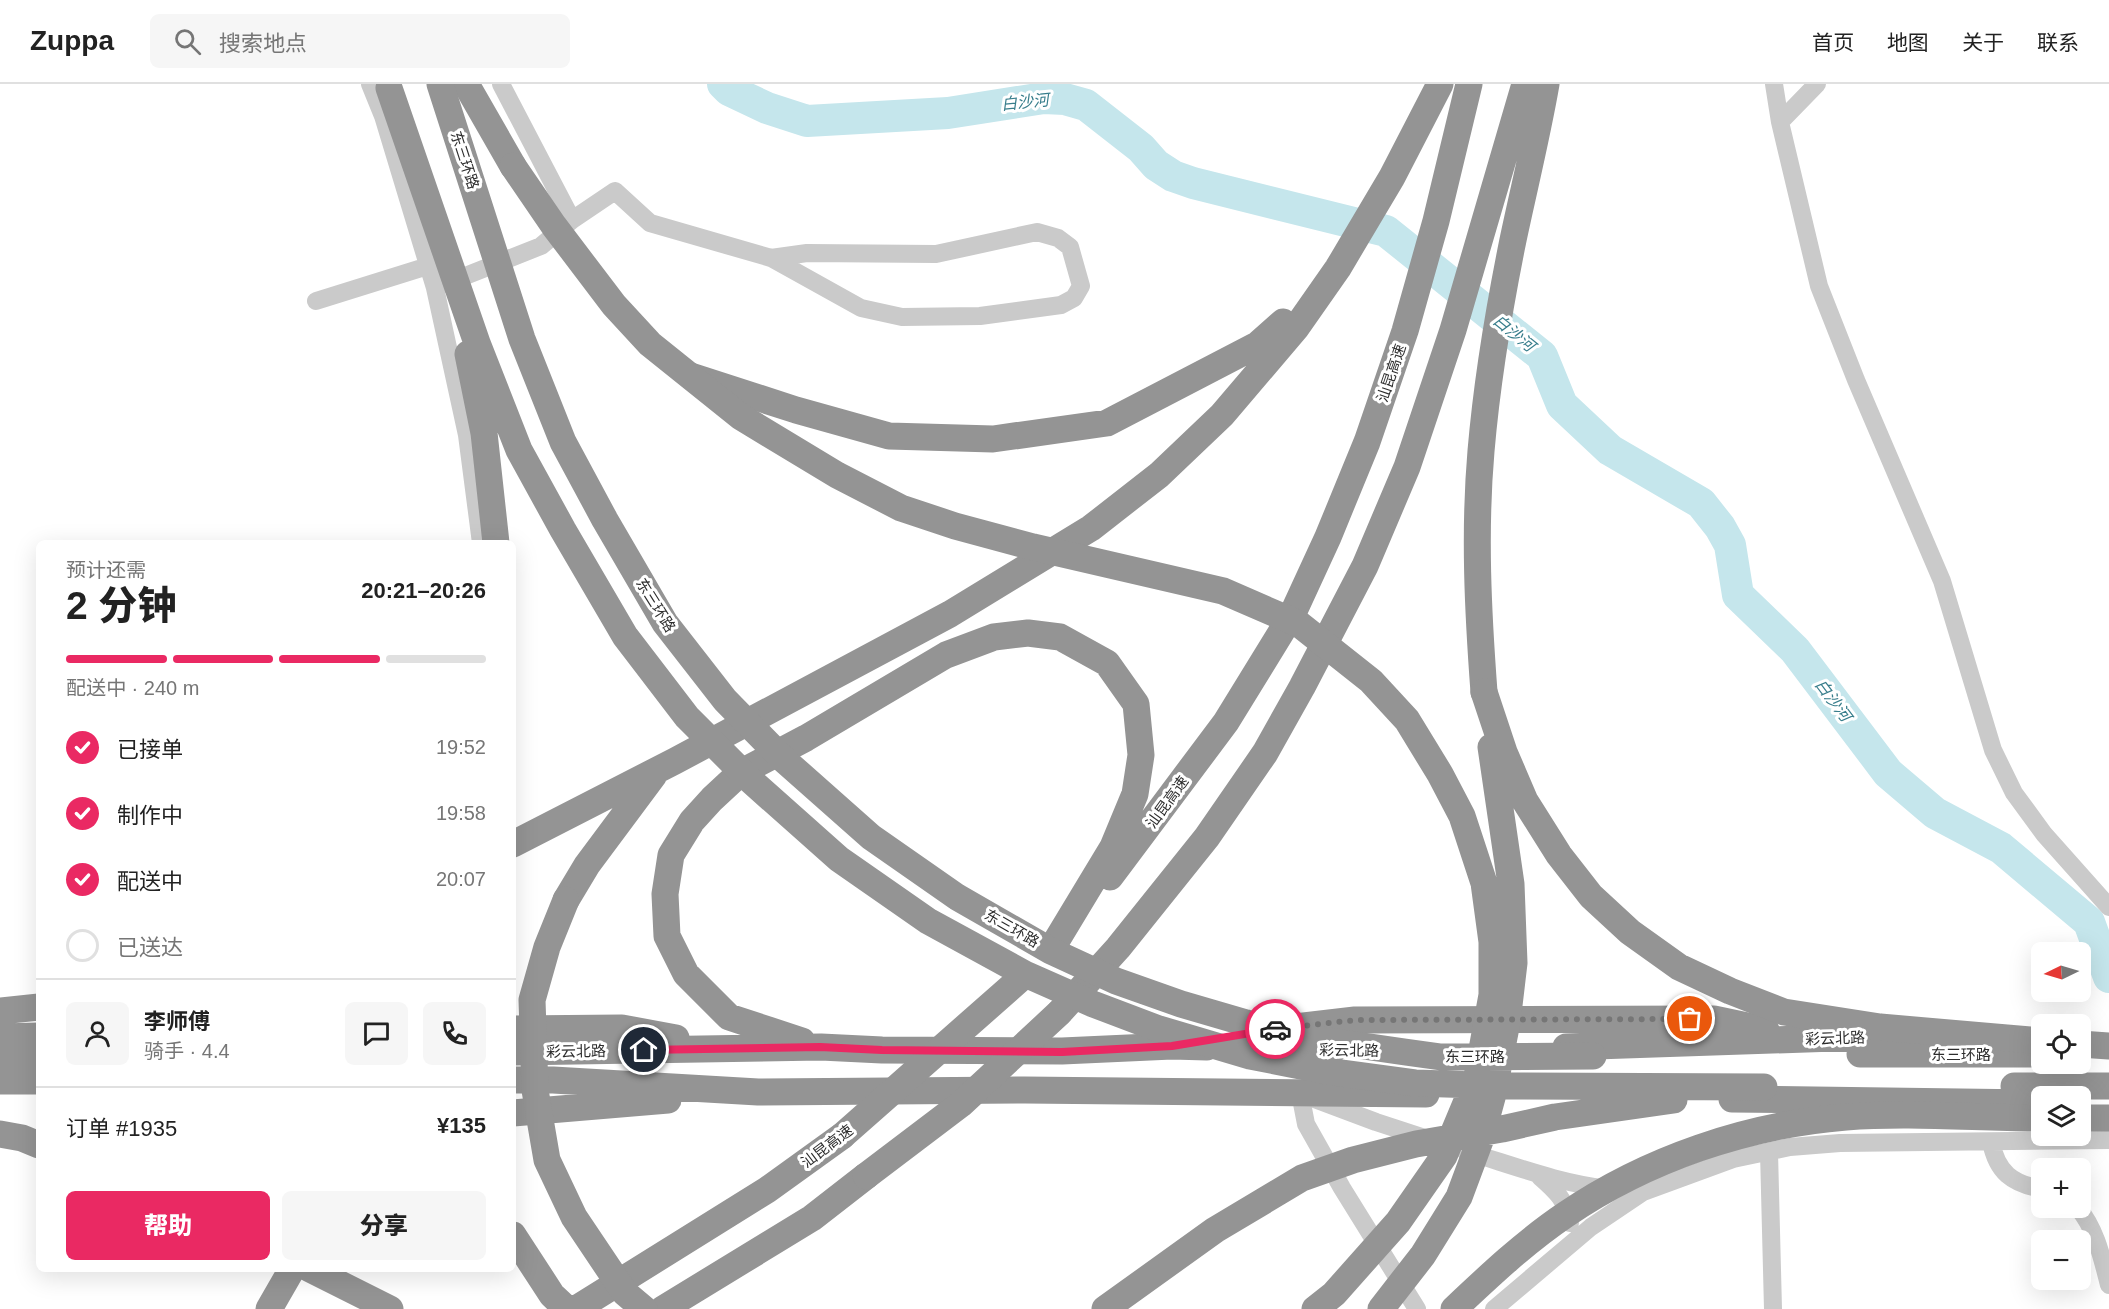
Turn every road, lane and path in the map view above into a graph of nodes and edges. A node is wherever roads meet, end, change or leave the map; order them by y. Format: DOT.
graph roads {
  1 [pos="370,84"];
  2 [pos="387,84"];
  3 [pos="440,84"];
  4 [pos="466,84"];
  5 [pos="501,84"];
  6 [pos="1440,84"];
  7 [pos="1469,84"];
  8 [pos="1525,84"];
  9 [pos="1546,84"];
  10 [pos="1774,84"];
  11 [pos="1817,84"];
  12 [pos="1780,122"];
  13 [pos="572,220"];
  14 [pos="437,258"];
  15 [pos="771,258"];
  16 [pos="1329,281"];
  17 [pos="435,288"];
  18 [pos="316,301"];
  19 [pos="689,376"];
  20 [pos="481,540"];
  21 [pos="496,540"];
  22 [pos="1484,692"];
  23 [pos="659,769"];
  24 [pos="516,842"];
  25 [pos="2109,907"];
  26 [pos="1052,948"];
  27 [pos="36,1008"];
  28 [pos="0,1011"];
  29 [pos="2109,1027"];
  30 [pos="2091,1028"];
  31 [pos="516,1029"];
  32 [pos="2031,1030"];
  33 [pos="36,1036"];
  34 [pos="0,1037"];
  35 [pos="2031,1040"];
  36 [pos="2091,1045"];
  37 [pos="2109,1046"];
  38 [pos="820,1047"];
  39 [pos="733,1049"];
  40 [pos="516,1052"];
  41 [pos="2031,1054"];
  42 [pos="2091,1054"];
  43 [pos="2109,1054"];
  44 [pos="0,1056"];
  45 [pos="36,1056"];
  46 [pos="516,1080"];
  47 [pos="0,1081"];
  48 [pos="36,1081"];
  49 [pos="2109,1086"];
  50 [pos="1764,1087"];
  51 [pos="758,1092"];
  52 [pos="1300,1093"];
  53 [pos="2031,1103"];
  54 [pos="2091,1103"];
  55 [pos="2109,1104"];
  56 [pos="516,1113"];
  57 [pos="2031,1118"];
  58 [pos="2109,1118"];
  59 [pos="2091,1124"];
  60 [pos="0,1134"];
  61 [pos="2091,1134"];
  62 [pos="2031,1136"];
  63 [pos="2109,1140"];
  64 [pos="1991,1142"];
  65 [pos="36,1144"];
  66 [pos="1769,1152"];
  67 [pos="0,1153"];
  68 [pos="36,1154"];
  69 [pos="1538,1176"];
  70 [pos="2031,1187"];
  71 [pos="1643,1192"];
  72 [pos="2087,1218"];
  73 [pos="516,1240"];
  74 [pos="1563,1251"];
  75 [pos="290,1272"];
  76 [pos="316,1272"];
  77 [pos="2109,1285"];
  78 [pos="269,1309"];
  79 [pos="390,1309"];
  80 [pos="567,1309"];
  81 [pos="576,1309"];
  82 [pos="644,1309"];
  83 [pos="663,1309"];
  84 [pos="1105,1309"];
  85 [pos="1315,1309"];
  86 [pos="1381,1309"];
  87 [pos="1417,1309"];
  88 [pos="1454,1309"];
  89 [pos="1494,1309"];
  90 [pos="1773,1309"];
  1 -- 14 [label="street"];
  2 -- 14 [label="highway, 东三环路, bridge"];
  3 -- 41 [label="highway, 东三环路, bridge"];
  4 -- 19 [label="highway, bridge"];
  5 -- 13 [label="street"];
  6 -- 16 [label="highway"];
  7 -- 26 [label="highway, 汕昆高速"];
  8 -- 83 [label="highway, bridge"];
  9 -- 22 [label="highway"];
  10 -- 12 [label="street"];
  11 -- 12 [label="street"];
  12 -- 25 [label="street"];
  13 -- 15 [label="street"];
  13 -- 17 [label="street"];
  14 -- 17 [label="street"];
  14 -- 18 [label="street"];
  14 -- 21 [label="highway, bridge"];
  14 -- 50 [label="highway, 东三环路, bridge"];
  15 -- 15 [label="street"];
  16 -- 19 [label="highway"];
  16 -- 23 [label="highway"];
  17 -- 20 [label="street"];
  19 -- 85 [label="highway, bridge"];
  22 -- 35 [label="highway, bridge"];
  22 -- 86 [label="highway, bridge"];
  23 -- 24 [label="highway"];
  23 -- 82 [label="highway, bridge"];
  26 -- 38 [label="highway"];
  26 -- 81 [label="highway, 汕昆高速, bridge"];
  27 -- 28 [label="highway"];
  29 -- 30 [label="highway"];
  31 -- 39 [label="highway"];
  32 -- 38 [label="highway, 彩云北路"];
  33 -- 34 [label="highway"];
  36 -- 37 [label="highway"];
  38 -- 39 [label="highway, 彩云北路"];
  39 -- 40 [label="highway, 彩云北路"];
  42 -- 43 [label="highway"];
  44 -- 45 [label="highway"];
  46 -- 51 [label="highway, 彩云北路"];
  47 -- 48 [label="highway"];
  49 -- 50 [label="highway"];
  50 -- 84 [label="highway, bridge"];
  51 -- 52 [label="highway, 彩云北路"];
  51 -- 56 [label="highway"];
  52 -- 53 [label="highway, 彩云北路"];
  52 -- 69 [label="street"];
  52 -- 87 [label="street"];
  54 -- 55 [label="highway"];
  57 -- 88 [label="highway, bridge"];
  58 -- 59 [label="highway"];
  60 -- 65 [label="highway"];
  61 -- 63 [label="street"];
  62 -- 64 [label="street"];
  64 -- 66 [label="street"];
  64 -- 70 [label="street"];
  66 -- 71 [label="street"];
  66 -- 90 [label="street"];
  67 -- 68 [label="highway"];
  69 -- 71 [label="street"];
  69 -- 74 [label="street"];
  71 -- 74 [label="street"];
  72 -- 77 [label="street"];
  73 -- 80 [label="highway"];
  74 -- 89 [label="street"];
  75 -- 78 [label="highway"];
  76 -- 79 [label="highway"];
}
